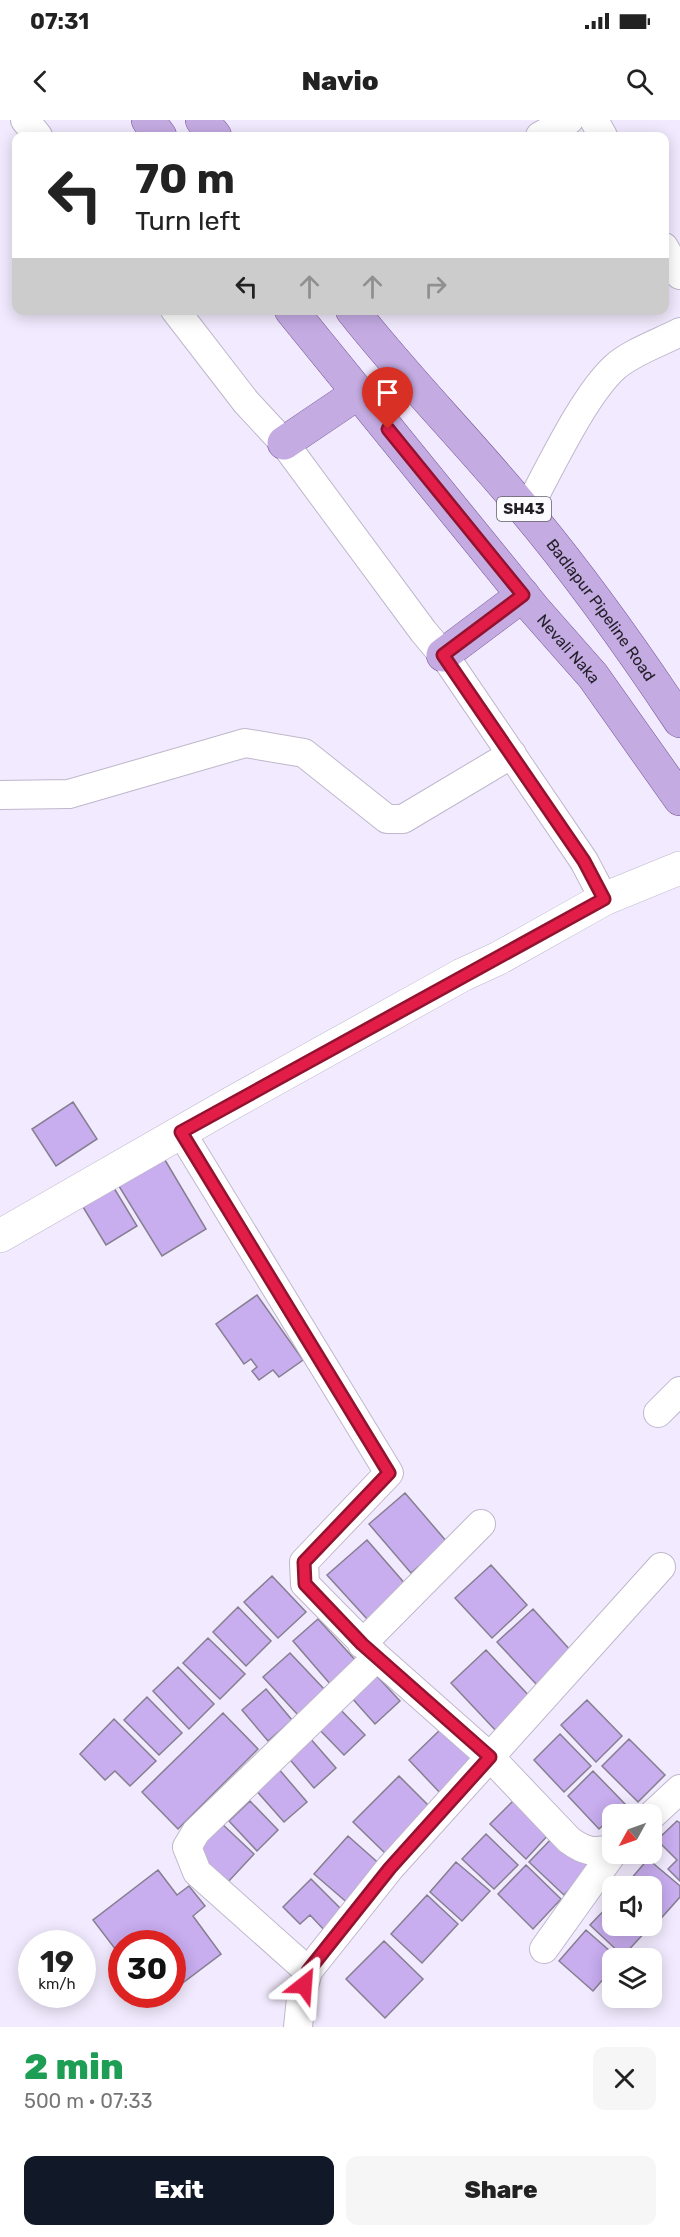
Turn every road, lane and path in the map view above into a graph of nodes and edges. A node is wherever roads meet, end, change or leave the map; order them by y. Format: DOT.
graph roads {
  1 [pos="25,120"];
  2 [pos="202,120"];
  3 [pos="569,120"];
  4 [pos="35,132"];
  5 [pos="212,132"];
  6 [pos="547,132"];
  7 [pos="669,256"];
  8 [pos="680,275"];
  9 [pos="179,315"];
  10 [pos="295,315"];
  11 [pos="356,315"];
  12 [pos="680,332"];
  13 [pos="358,393"];
  14 [pos="284,443"];
  15 [pos="526,512"];
  16 [pos="523,595"];
  17 [pos="443,655"];
  18 [pos="680,721"];
  19 [pos="512,754"];
  20 [pos="0,795"];
  21 [pos="680,799"];
  22 [pos="680,868"];
  23 [pos="604,899"];
  24 [pos="181,1132"];
  25 [pos="0,1236"];
  26 [pos="680,1391"];
  27 [pos="658,1413"];
  28 [pos="481,1524"];
  29 [pos="661,1566"];
  30 [pos="369,1650"];
  31 [pos="490,1757"];
  32 [pos="680,1789"];
  33 [pos="662,1806"];
  34 [pos="602,1852"];
  35 [pos="605,1864"];
  36 [pos="544,1948"];
  37 [pos="308,1971"];
  38 [pos="298,2027"];
  1 -- 4 [label="street"];
  2 -- 5 [label="main road"];
  3 -- 6 [label="street"];
  7 -- 8 [label="street"];
  9 -- 14 [label="street"];
  10 -- 13 [label="main road, Nevali Naka"];
  11 -- 15 [label="main road, Badlapur Pipeline Road / SH43"];
  12 -- 15 [label="street"];
  13 -- 14 [label="main road"];
  13 -- 16 [label="main road, Nevali Naka"];
  14 -- 17 [label="street"];
  15 -- 18 [label="main road, Badlapur Pipeline Road / SH43"];
  16 -- 17 [label="main road"];
  16 -- 21 [label="main road, Nevali Naka"];
  17 -- 19 [label="street"];
  19 -- 20 [label="street"];
  19 -- 23 [label="street"];
  22 -- 23 [label="street"];
  23 -- 24 [label="street"];
  24 -- 25 [label="street"];
  24 -- 30 [label="street"];
  26 -- 27 [label="street"];
  28 -- 30 [label="street"];
  29 -- 31 [label="street"];
  30 -- 31 [label="street"];
  30 -- 37 [label="street"];
  31 -- 34 [label="street"];
  31 -- 37 [label="street"];
  32 -- 33 [label="street"];
  35 -- 36 [label="street"];
  37 -- 38 [label="street"];
}
